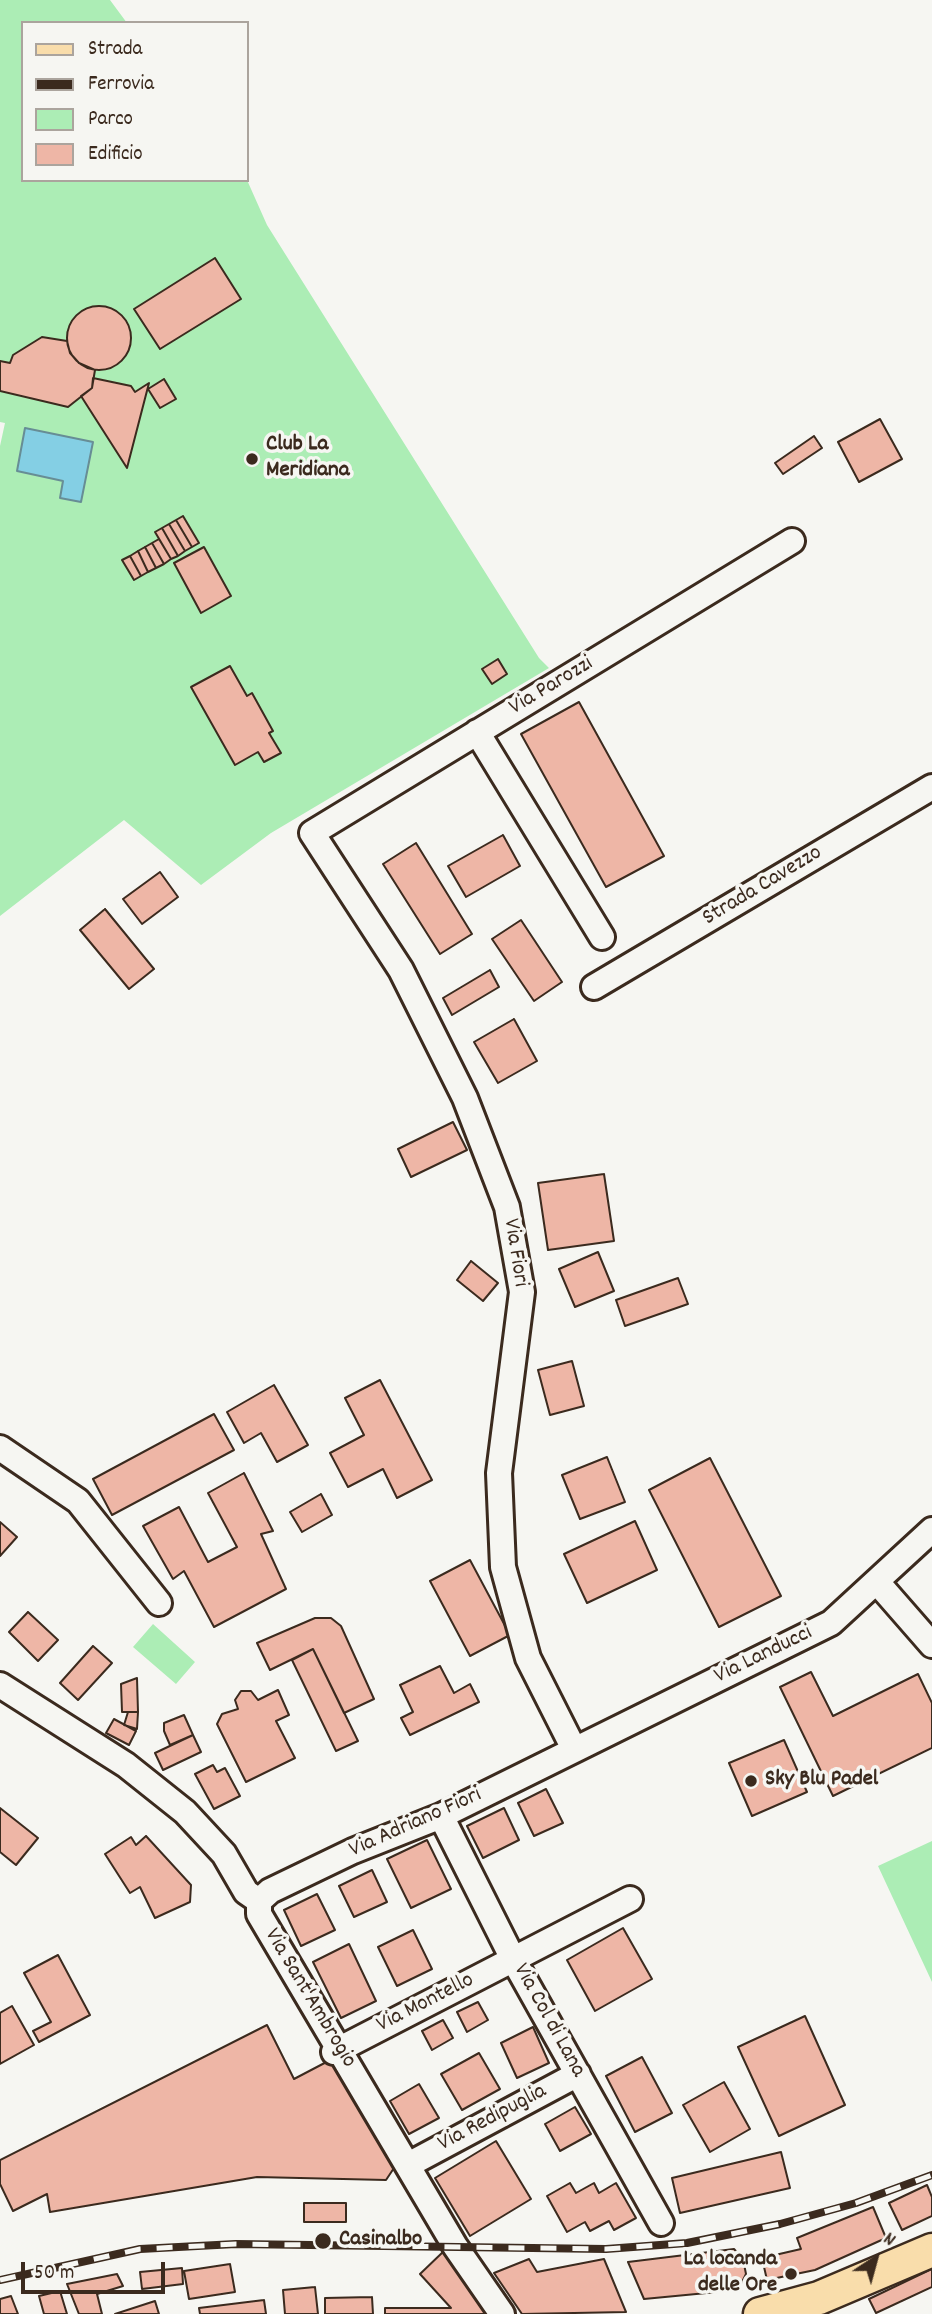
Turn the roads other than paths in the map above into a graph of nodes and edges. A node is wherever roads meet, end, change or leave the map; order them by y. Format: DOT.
graph roads {
  1 [pos="792,541"];
  2 [pos="477,732"];
  3 [pos="932,787"];
  4 [pos="312,832"];
  5 [pos="602,937"];
  6 [pos="594,987"];
  7 [pos="0,1448"];
  8 [pos="932,1530"];
  9 [pos="877,1582"];
  10 [pos="159,1603"];
  11 [pos="932,1645"];
  12 [pos="0,1685"];
  13 [pos="574,1749"];
  14 [pos="441,1816"];
  15 [pos="630,1899"];
  16 [pos="259,1901"];
  17 [pos="513,1959"];
  18 [pos="337,2051"];
  19 [pos="578,2074"];
  20 [pos="408,2165"];
  21 [pos="661,2223"];
  22 [pos="932,2250"];
  23 [pos="502,2314"];
  24 [pos="760,2314"];
  1 -- 2 [label="street, Via Parozzi"];
  2 -- 4 [label="street, Via Parozzi"];
  2 -- 5 [label="street"];
  3 -- 6 [label="street, Strada Cavezzo"];
  4 -- 13 [label="street, Via Fiori"];
  7 -- 10 [label="street"];
  8 -- 9 [label="street, Via Landucci"];
  9 -- 11 [label="street"];
  9 -- 13 [label="street, Via Landucci"];
  12 -- 16 [label="street, Via Sant'Ambrogio"];
  13 -- 14 [label="street, Via Adriano Fiori"];
  14 -- 16 [label="street, Via Adriano Fiori"];
  14 -- 17 [label="street, Via Col di Lana"];
  15 -- 17 [label="street, Via Montello"];
  16 -- 18 [label="street, Via Sant'Ambrogio"];
  17 -- 18 [label="street, Via Montello"];
  17 -- 19 [label="street, Via Col di Lana"];
  18 -- 20 [label="street, Via Sant'Ambrogio"];
  19 -- 20 [label="street, Via Redipuglia"];
  19 -- 21 [label="street, Via Col di Lana"];
  20 -- 23 [label="street, Via Sant'Ambrogio"];
  22 -- 24 [label="main road"];
}
